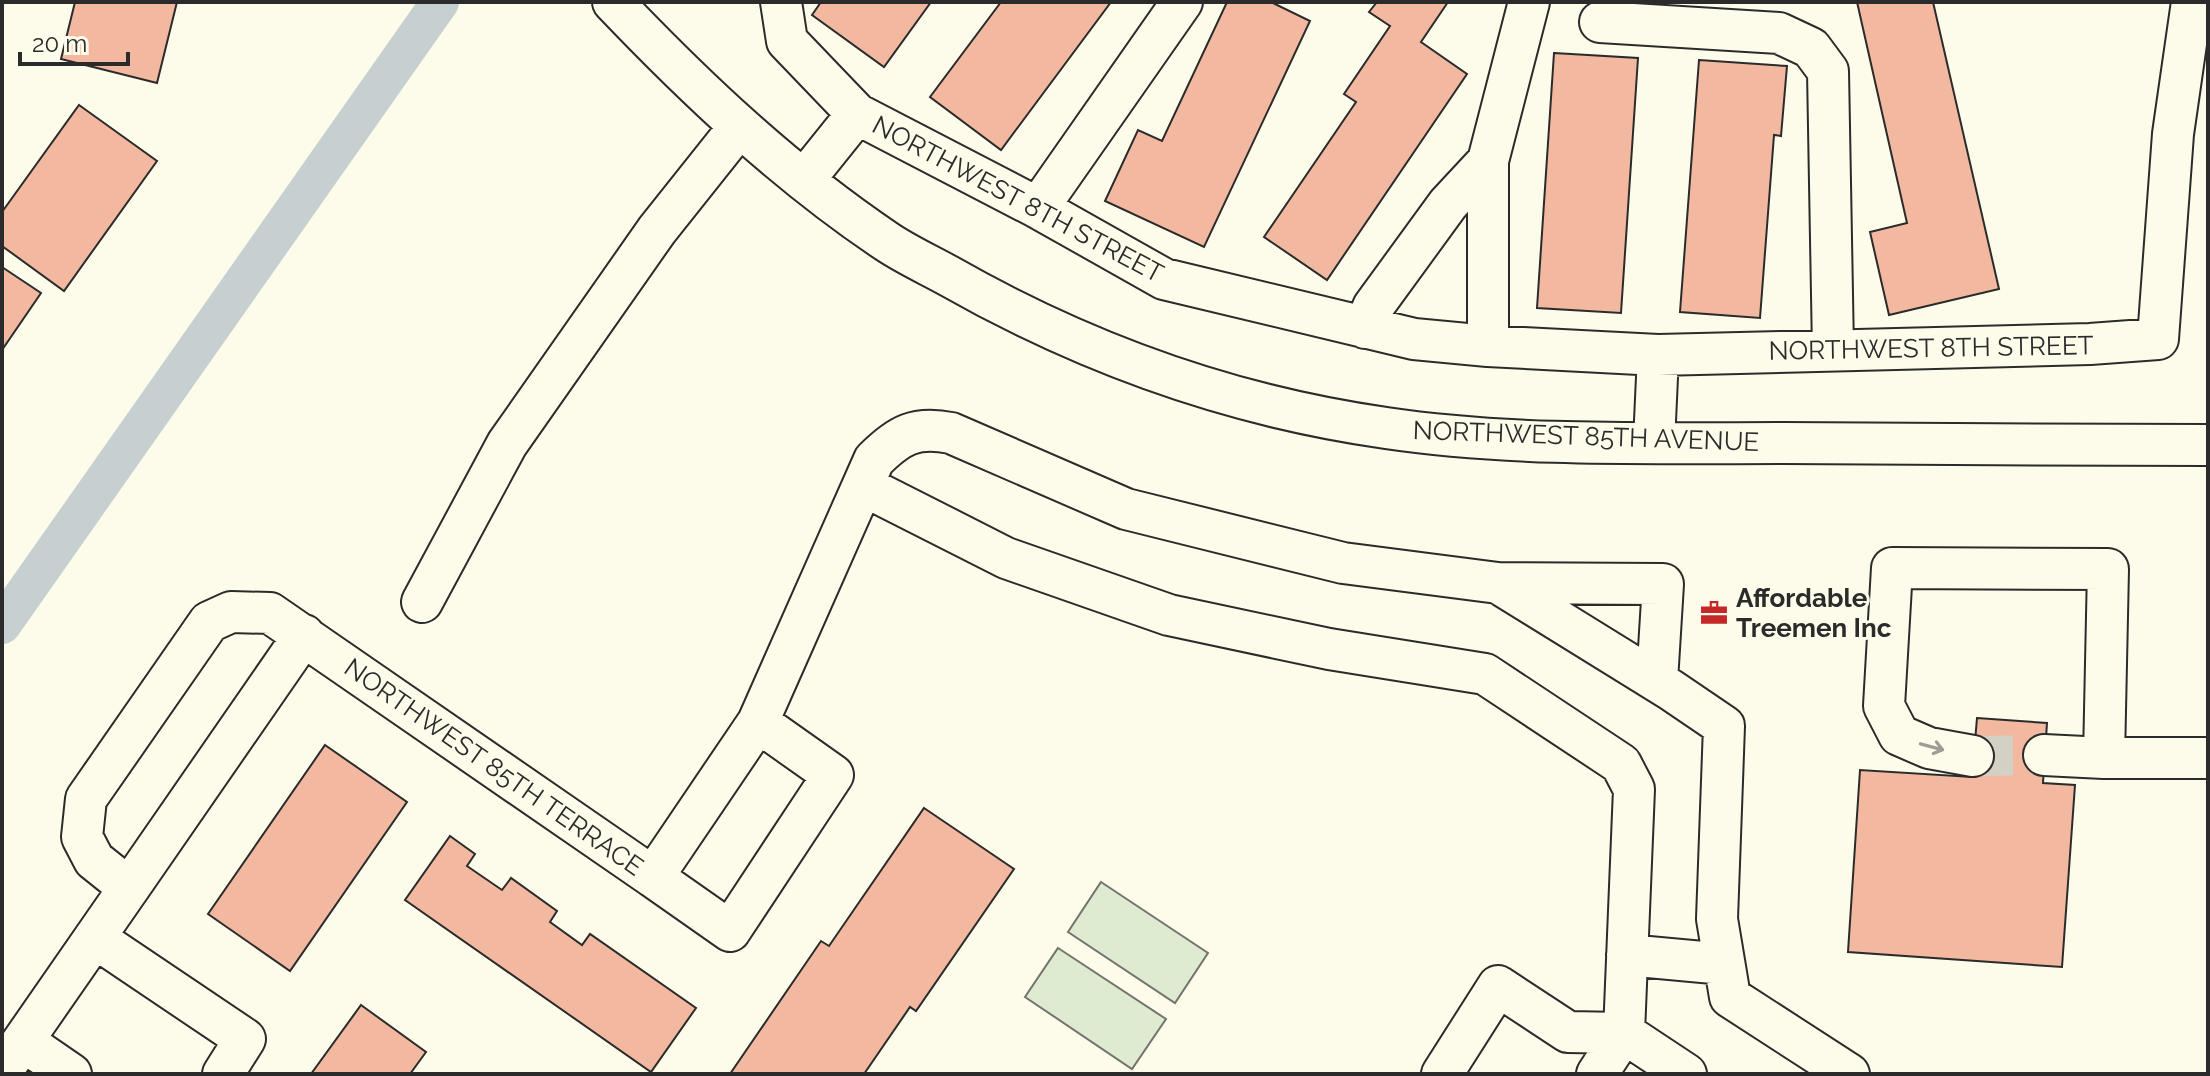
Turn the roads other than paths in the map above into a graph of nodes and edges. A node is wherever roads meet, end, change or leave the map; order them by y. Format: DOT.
graph roads {
  1 [pos="613,2"];
  2 [pos="781,2"];
  3 [pos="1182,2"];
  4 [pos="1529,2"];
  5 [pos="2192,2"];
  6 [pos="1600,22"];
  7 [pos="857,114"];
  8 [pos="739,127"];
  9 [pos="1488,161"];
  10 [pos="804,180"];
  11 [pos="1038,208"];
  12 [pos="1365,328"];
  13 [pos="1488,346"];
  14 [pos="1833,350"];
  15 [pos="1658,355"];
  16 [pos="1654,443"];
  17 [pos="2208,445"];
  18 [pos="864,486"];
  19 [pos="1498,583"];
  20 [pos="422,602"];
  21 [pos="304,635"];
  22 [pos="1657,681"];
  23 [pos="758,722"];
  24 [pos="2044,755"];
  25 [pos="1973,756"];
  26 [pos="2104,758"];
  27 [pos="2208,758"];
  28 [pos="653,877"];
  29 [pos="129,888"];
  30 [pos="95,938"];
  31 [pos="1627,955"];
  32 [pos="1724,964"];
  33 [pos="1624,1033"];
  34 [pos="12,1056"];
  35 [pos="71,1074"];
  36 [pos="223,1074"];
  37 [pos="1442,1074"];
  38 [pos="1597,1074"];
  39 [pos="1686,1074"];
  40 [pos="1849,1074"];
  1 -- 8 [label="street, NORTHWEST 85TH AVENUE"];
  2 -- 7 [label="street, NORTHWEST 8TH STREET"];
  3 -- 11 [label="street"];
  4 -- 9 [label="street"];
  5 -- 14 [label="street, NORTHWEST 8TH STREET"];
  6 -- 14 [label="street"];
  7 -- 10 [label="street"];
  7 -- 11 [label="street, NORTHWEST 8TH STREET"];
  8 -- 10 [label="street, NORTHWEST 85TH AVENUE"];
  8 -- 20 [label="street"];
  9 -- 12 [label="street"];
  9 -- 13 [label="street"];
  10 -- 16 [label="street, NORTHWEST 85TH AVENUE"];
  11 -- 12 [label="street, NORTHWEST 8TH STREET"];
  12 -- 13 [label="street, NORTHWEST 8TH STREET"];
  13 -- 15 [label="street, NORTHWEST 8TH STREET"];
  14 -- 15 [label="street, NORTHWEST 8TH STREET"];
  15 -- 16 [label="street"];
  16 -- 17 [label="street, NORTHWEST 85TH AVENUE"];
  18 -- 19 [label="street, NORTHWEST 85TH TERRACE"];
  18 -- 23 [label="street, NORTHWEST 85TH TERRACE"];
  18 -- 31 [label="street"];
  19 -- 22 [label="street, NORTHWEST 85TH TERRACE"];
  19 -- 22 [label="street"];
  21 -- 28 [label="street, NORTHWEST 85TH TERRACE"];
  21 -- 29 [label="street"];
  21 -- 29 [label="street, NORTHWEST 85TH TERRACE"];
  22 -- 32 [label="street, NORTHWEST 85TH TERRACE"];
  23 -- 28 [label="street, NORTHWEST 85TH TERRACE"];
  23 -- 28 [label="street"];
  24 -- 26 [label="street"];
  26 -- 25 [label="street, one-way"];
  26 -- 27 [label="street"];
  29 -- 30 [label="street"];
  30 -- 34 [label="street"];
  30 -- 36 [label="street"];
  31 -- 32 [label="street"];
  31 -- 33 [label="street"];
  32 -- 40 [label="street, NORTHWEST 85TH TERRACE"];
  33 -- 37 [label="street"];
  33 -- 38 [label="street"];
  33 -- 39 [label="street"];
  34 -- 35 [label="street"];
}
